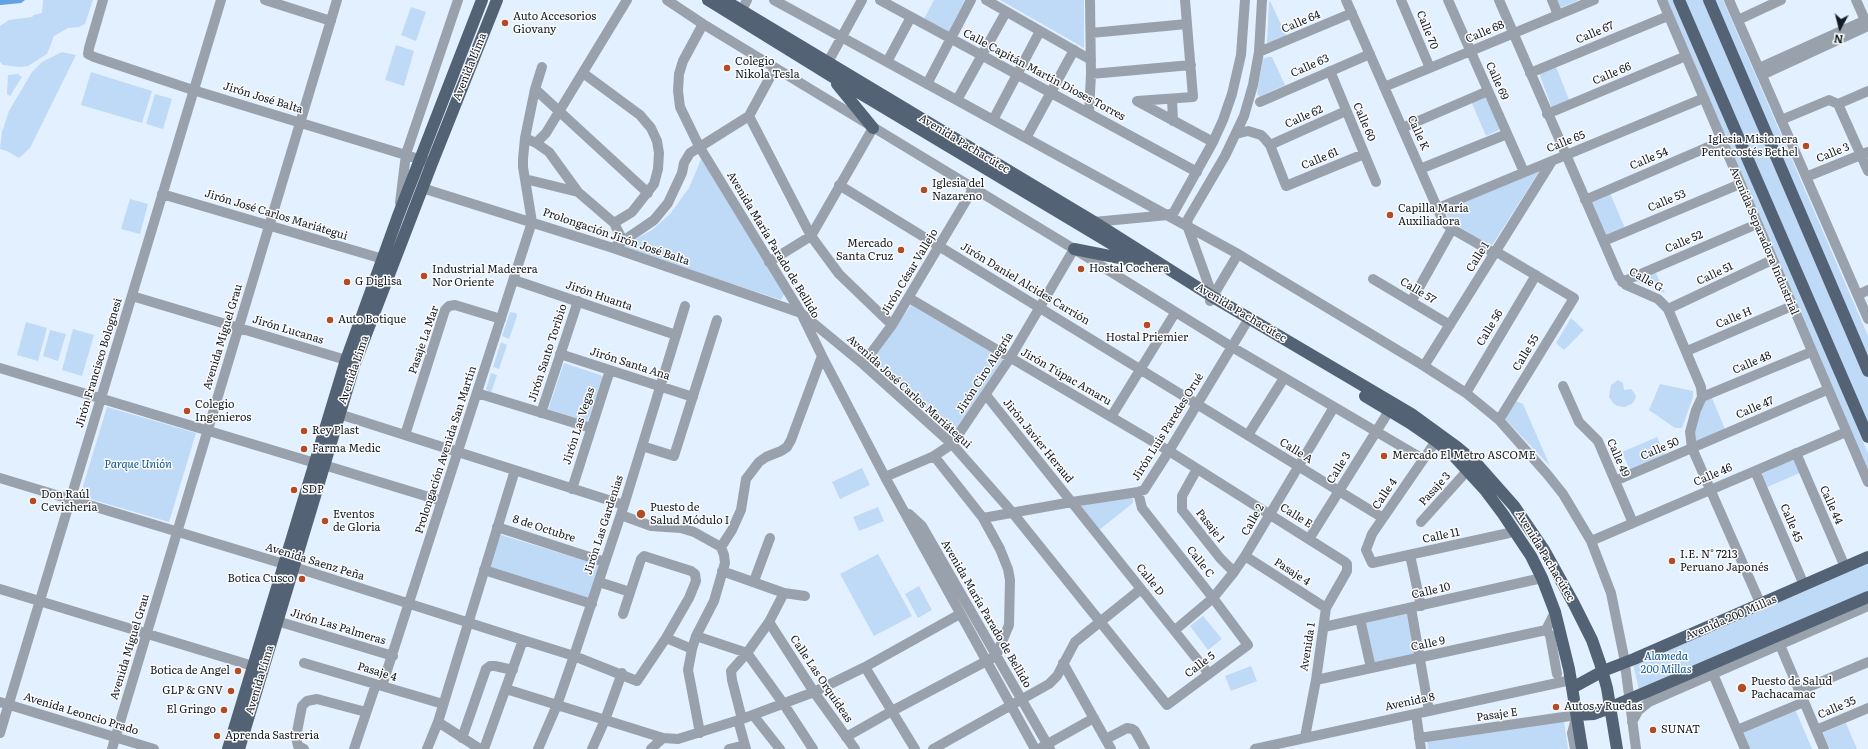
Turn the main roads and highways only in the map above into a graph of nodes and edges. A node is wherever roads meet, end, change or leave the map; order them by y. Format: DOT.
graph roads {
  1 [pos="482,0"];
  2 [pos="497,0"];
  3 [pos="708,0"];
  4 [pos="724,0"];
  5 [pos="1679,0"];
  6 [pos="1709,0"];
  7 [pos="744,5"];
  8 [pos="832,76"];
  9 [pos="874,128"];
  10 [pos="426,161"];
  11 [pos="1074,249"];
  12 [pos="1143,263"];
  13 [pos="1211,300"];
  14 [pos="1868,371"];
  15 [pos="1868,437"];
  16 [pos="319,464"];
  17 [pos="1868,557"];
  18 [pos="289,566"];
  19 [pos="1868,596"];
  20 [pos="1603,671"];
  21 [pos="1571,684"];
  22 [pos="1611,707"];
  23 [pos="1577,715"];
  24 [pos="228,749"];
  25 [pos="239,749"];
  26 [pos="1582,749"];
  27 [pos="1617,749"];
  1 -- 10 [label="main road, Avenida Lima"];
  2 -- 10 [label="main road, Avenida Lima"];
  3 -- 8 [label="main road, Avenida Pachacútec"];
  4 -- 7 [label="main road, Avenida Pachacútec"];
  5 -- 15 [label="main road, Avenida Separadora Industrial"];
  6 -- 14 [label="main road"];
  7 -- 13 [label="main road, Avenida Pachacútec"];
  8 -- 9 [label="main road"];
  8 -- 12 [label="main road, Avenida Pachacútec"];
  10 -- 16 [label="main road, Avenida Lima"];
  10 -- 16 [label="main road, Avenida Lima"];
  11 -- 12 [label="main road"];
  12 -- 13 [label="main road, Avenida Pachacútec"];
  13 -- 20 [label="main road, Avenida Pachacútec"];
  13 -- 21 [label="main road, Avenida Pachacútec"];
  16 -- 18 [label="main road, Avenida Lima"];
  17 -- 20 [label="main road, Avenida 200 Millas"];
  18 -- 24 [label="main road, Avenida Lima"];
  18 -- 25 [label="main road, Avenida Lima"];
  19 -- 22 [label="main road"];
  20 -- 21 [label="main road, Avenida 200 Millas"];
  20 -- 22 [label="main road, Avenida Pachacútec"];
  21 -- 23 [label="main road, Avenida Pachacútec"];
  22 -- 23 [label="main road"];
  22 -- 27 [label="main road, Avenida Pachacútec"];
  23 -- 26 [label="main road, Avenida Pachacútec"];
}
